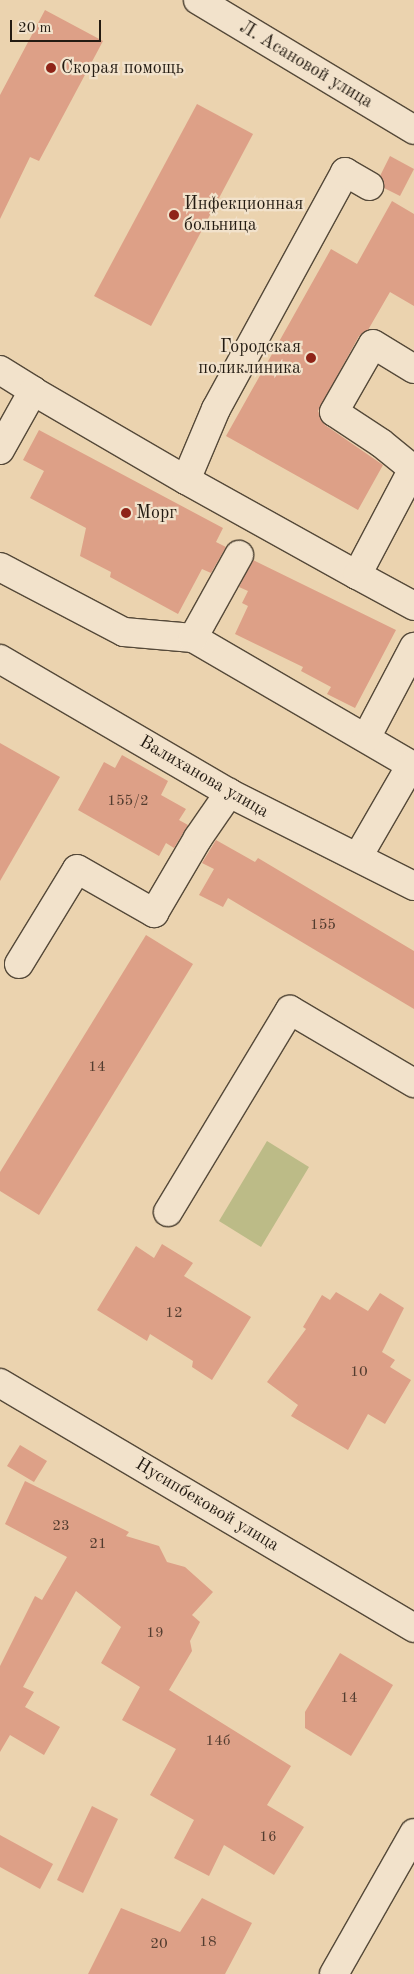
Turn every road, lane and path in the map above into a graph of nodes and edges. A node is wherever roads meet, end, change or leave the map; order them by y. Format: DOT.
graph roads {
  1 [pos="198,0"];
  2 [pos="414,130"];
  3 [pos="369,186"];
  4 [pos="414,368"];
  5 [pos="0,370"];
  6 [pos="33,391"];
  7 [pos="0,450"];
  8 [pos="186,480"];
  9 [pos="240,555"];
  10 [pos="0,567"];
  11 [pos="357,575"];
  12 [pos="413,604"];
  13 [pos="193,638"];
  14 [pos="414,647"];
  15 [pos="0,659"];
  16 [pos="366,738"];
  17 [pos="412,766"];
  18 [pos="230,793"];
  19 [pos="359,855"];
  20 [pos="414,886"];
  21 [pos="19,964"];
  22 [pos="414,1083"];
  23 [pos="168,1212"];
  24 [pos="0,1383"];
  25 [pos="414,1628"];
  26 [pos="414,1833"];
  27 [pos="334,1974"];
  1 -- 2 [label="street, Л. Асановой улица"];
  3 -- 8 [label="street"];
  4 -- 11 [label="street"];
  5 -- 6 [label="street"];
  6 -- 7 [label="street"];
  6 -- 8 [label="street"];
  8 -- 11 [label="street"];
  9 -- 13 [label="street"];
  10 -- 13 [label="street"];
  11 -- 12 [label="street"];
  13 -- 16 [label="street"];
  14 -- 16 [label="street"];
  15 -- 18 [label="street, Валиханова улица"];
  16 -- 17 [label="street"];
  17 -- 19 [label="street"];
  18 -- 19 [label="street, Валиханова улица"];
  18 -- 21 [label="street"];
  19 -- 20 [label="street, Валиханова улица"];
  22 -- 23 [label="street"];
  24 -- 25 [label="street, Нусипбековой улица"];
  26 -- 27 [label="street"];
}
